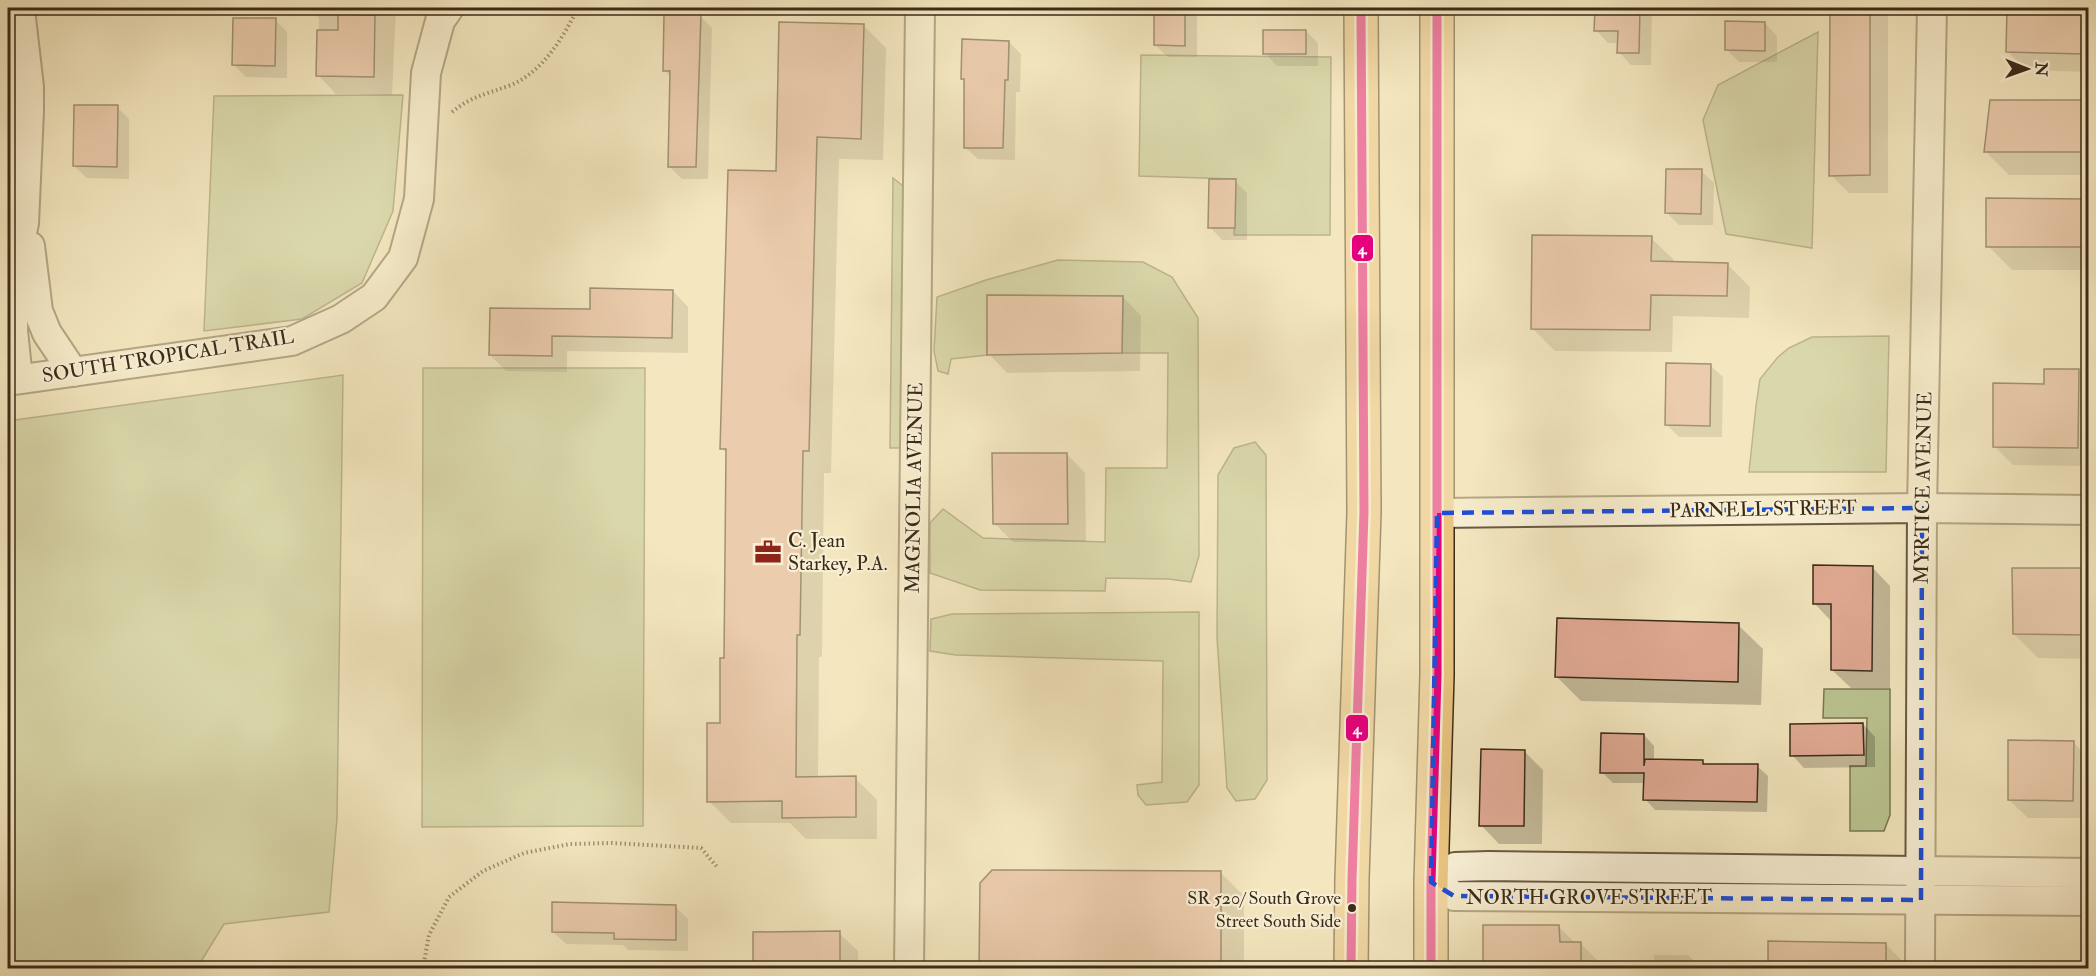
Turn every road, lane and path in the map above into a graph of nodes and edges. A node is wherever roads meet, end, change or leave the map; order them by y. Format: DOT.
graph roads {
  1 [pos="16,8"];
  2 [pos="449,8"];
  3 [pos="578,8"];
  4 [pos="920,8"];
  5 [pos="1361,8"];
  6 [pos="1437,8"];
  7 [pos="1932,8"];
  8 [pos="448,118"];
  9 [pos="24,223"];
  10 [pos="73,372"];
  11 [pos="13,380"];
  12 [pos="1922,508"];
  13 [pos="2088,510"];
  14 [pos="1437,513"];
  15 [pos="717,867"];
  16 [pos="1628,868"];
  17 [pos="1920,870"];
  18 [pos="2088,873"];
  19 [pos="1431,882"];
  20 [pos="1628,898"];
  21 [pos="1921,900"];
  22 [pos="2088,901"];
  23 [pos="423,969"];
  24 [pos="909,969"];
  25 [pos="1351,969"];
  26 [pos="1431,969"];
  27 [pos="1920,969"];
  1 -- 9 [label="street"];
  2 -- 10 [label="street, SOUTH TROPICAL TRAIL"];
  3 -- 8 [label="path"];
  4 -- 24 [label="street, MAGNOLIA AVENUE"];
  5 -- 25 [label="main road"];
  6 -- 14 [label="main road"];
  7 -- 12 [label="street, MYRTICE AVENUE"];
  9 -- 10 [label="street"];
  9 -- 11 [label="street"];
  10 -- 11 [label="street, SOUTH TROPICAL TRAIL"];
  12 -- 13 [label="street, PARNELL STREET"];
  12 -- 14 [label="street, PARNELL STREET"];
  12 -- 17 [label="street, MYRTICE AVENUE"];
  14 -- 19 [label="main road"];
  15 -- 23 [label="path"];
  16 -- 17 [label="street, NORTH GROVE STREET"];
  16 -- 19 [label="street, NORTH GROVE STREET"];
  16 -- 20 [label="street"];
  17 -- 18 [label="street, NORTH GROVE STREET"];
  17 -- 21 [label="street, MYRTICE AVENUE"];
  19 -- 20 [label="street, NORTH GROVE STREET"];
  19 -- 26 [label="main road"];
  20 -- 21 [label="street, NORTH GROVE STREET"];
  21 -- 22 [label="street, NORTH GROVE STREET"];
  21 -- 27 [label="street, MYRTICE AVENUE"];
}
